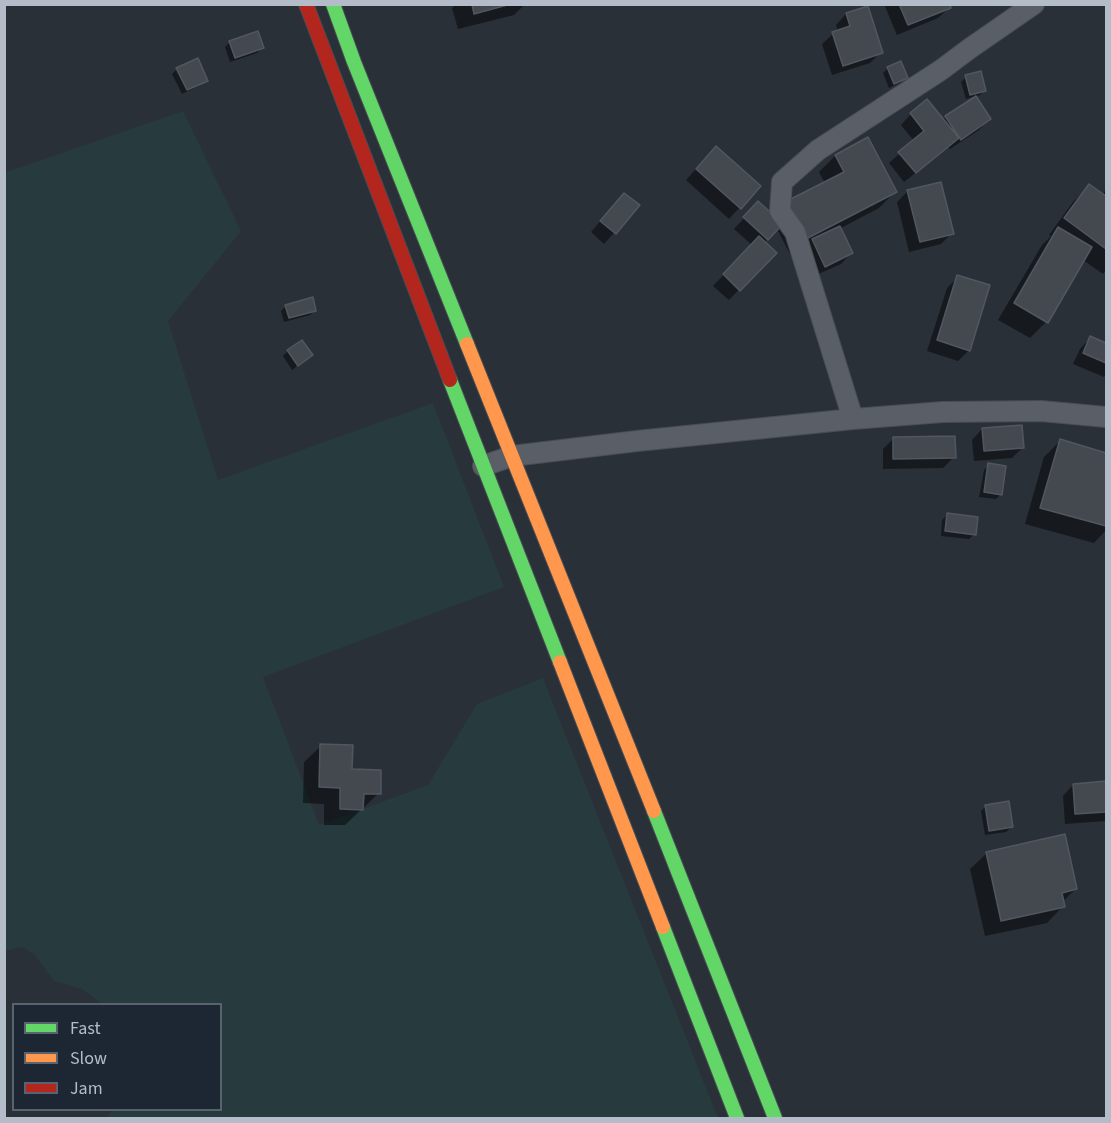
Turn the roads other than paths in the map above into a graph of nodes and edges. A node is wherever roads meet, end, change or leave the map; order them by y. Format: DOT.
graph roads {
  1 [pos="306,4"];
  2 [pos="333,4"];
  3 [pos="1034,4"];
  4 [pos="1107,417"];
  5 [pos="853,419"];
  6 [pos="512,456"];
  7 [pos="483,466"];
  8 [pos="737,1119"];
  9 [pos="775,1119"];
  1 -- 7 [label="main road"];
  2 -- 6 [label="main road"];
  3 -- 5 [label="street"];
  4 -- 5 [label="street"];
  5 -- 6 [label="street"];
  6 -- 7 [label="street"];
  6 -- 9 [label="main road"];
  7 -- 8 [label="main road"];
}
